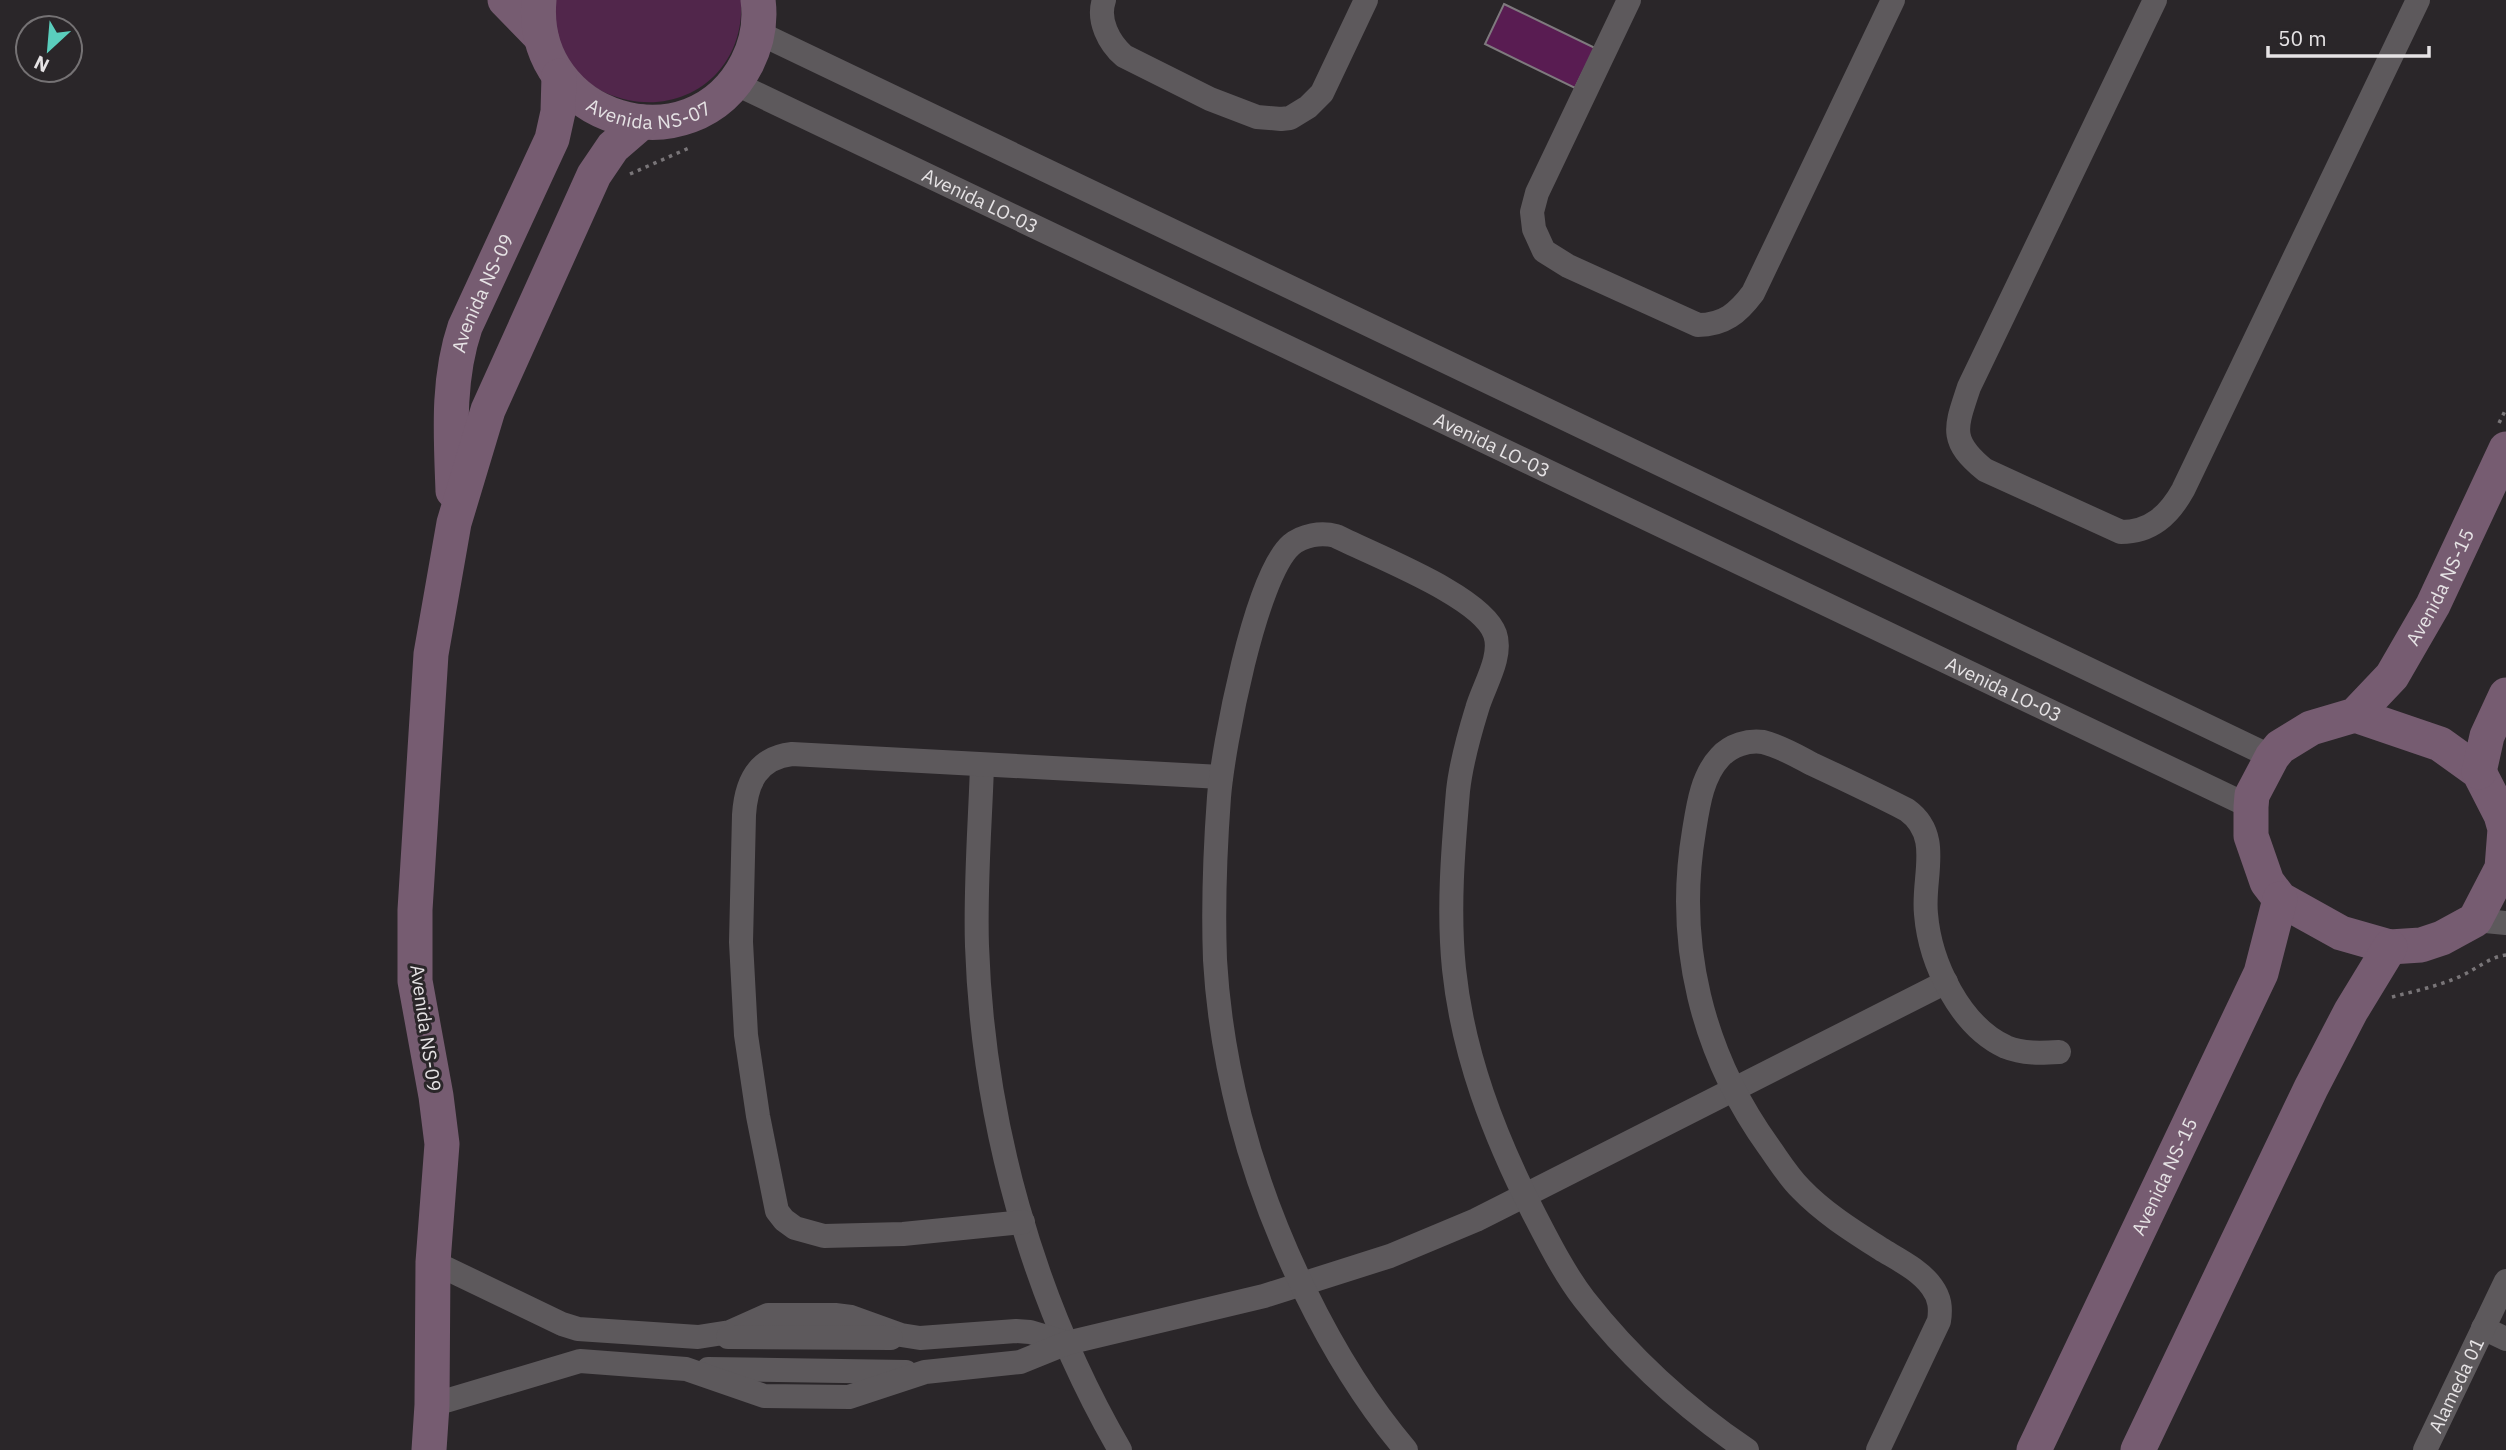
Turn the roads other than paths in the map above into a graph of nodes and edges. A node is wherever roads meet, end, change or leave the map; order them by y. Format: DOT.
graph roads {
  1 [pos="505,0"];
  2 [pos="539,0"];
  3 [pos="1104,0"];
  4 [pos="1366,0"];
  5 [pos="1629,0"];
  6 [pos="1893,0"];
  7 [pos="2155,0"];
  8 [pos="2418,0"];
  9 [pos="758,16"];
  10 [pos="541,37"];
  11 [pos="559,76"];
  12 [pos="734,83"];
  13 [pos="642,122"];
  14 [pos="2500,441"];
  15 [pos="454,523"];
  16 [pos="2506,695"];
  17 [pos="2355,715"];
  18 [pos="2272,757"];
  19 [pos="982,766"];
  20 [pos="2479,772"];
  21 [pos="1221,777"];
  22 [pos="2251,807"];
  23 [pos="2504,869"];
  24 [pos="2280,899"];
  25 [pos="2490,922"];
  26 [pos="2390,947"];
  27 [pos="1946,982"];
  28 [pos="2059,1052"];
  29 [pos="1733,1090"];
  30 [pos="1525,1196"];
  31 [pos="1023,1222"];
  32 [pos="433,1262"];
  33 [pos="2506,1282"];
  34 [pos="1303,1284"];
  35 [pos="2483,1328"];
  36 [pos="582,1329"];
  37 [pos="2506,1339"];
  38 [pos="1067,1343"];
  39 [pos="580,1361"];
  40 [pos="432,1405"];
  41 [pos="429,1450"];
  42 [pos="1120,1450"];
  43 [pos="1406,1450"];
  44 [pos="1747,1450"];
  45 [pos="1878,1450"];
  46 [pos="2034,1450"];
  47 [pos="2138,1450"];
  48 [pos="2424,1450"];
  1 -- 10 [label="main road"];
  2 -- 10 [label="main road, Avenida NS-07"];
  3 -- 4 [label="street"];
  5 -- 6 [label="street"];
  7 -- 8 [label="street"];
  9 -- 12 [label="main road, Avenida NS-07"];
  9 -- 18 [label="street"];
  10 -- 11 [label="main road, Avenida NS-07"];
  11 -- 13 [label="main road, Avenida NS-07"];
  11 -- 15 [label="main road, Avenida NS-09"];
  12 -- 13 [label="main road, Avenida NS-07"];
  12 -- 22 [label="street, Avenida LO-03"];
  13 -- 15 [label="main road, Avenida NS-09"];
  14 -- 17 [label="main road, Avenida NS-15"];
  15 -- 32 [label="main road, Avenida NS-09"];
  16 -- 20 [label="main road"];
  17 -- 18 [label="main road"];
  17 -- 20 [label="main road"];
  18 -- 22 [label="main road"];
  19 -- 21 [label="street"];
  19 -- 31 [label="street"];
  19 -- 31 [label="street"];
  20 -- 23 [label="main road"];
  21 -- 30 [label="street"];
  21 -- 34 [label="street"];
  22 -- 24 [label="main road"];
  23 -- 25 [label="main road"];
  24 -- 26 [label="main road"];
  24 -- 46 [label="main road, Avenida NS-15"];
  25 -- 26 [label="main road"];
  26 -- 47 [label="main road"];
  27 -- 28 [label="street"];
  27 -- 29 [label="street"];
  27 -- 29 [label="street"];
  29 -- 30 [label="street"];
  29 -- 45 [label="street"];
  30 -- 34 [label="street"];
  30 -- 44 [label="street"];
  31 -- 38 [label="street"];
  32 -- 36 [label="street"];
  32 -- 40 [label="main road, Avenida NS-09"];
  33 -- 35 [label="street, Alameda 01"];
  34 -- 38 [label="street"];
  34 -- 43 [label="street"];
  35 -- 37 [label="street"];
  35 -- 48 [label="street, Alameda 01"];
  36 -- 38 [label="street"];
  36 -- 39 [label="street"];
  38 -- 39 [label="street"];
  38 -- 42 [label="street"];
  39 -- 40 [label="street"];
  40 -- 41 [label="main road, Avenida NS-09"];
}
